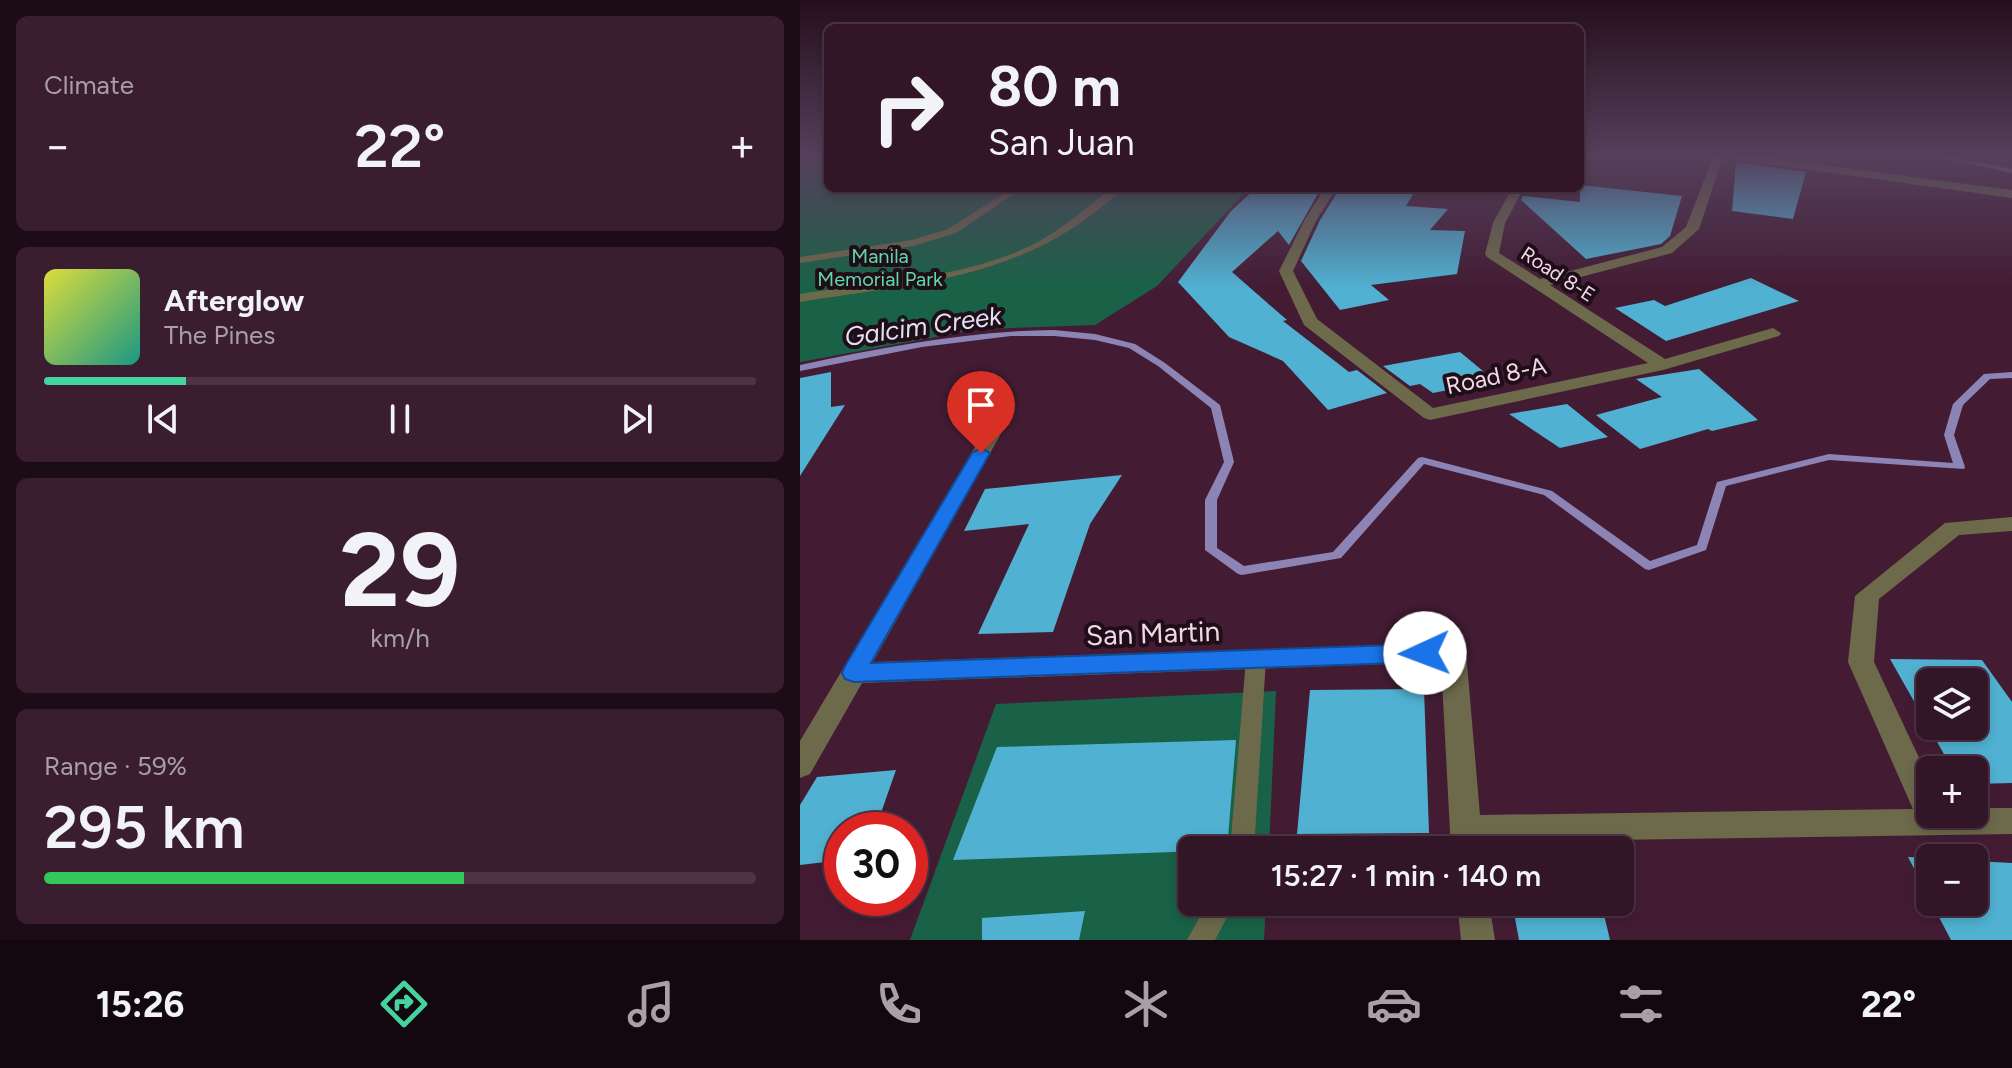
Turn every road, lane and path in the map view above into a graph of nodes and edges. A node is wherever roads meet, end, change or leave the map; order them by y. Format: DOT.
graph roads {
  1 [pos="998,201"];
  2 [pos="1100,201"];
  3 [pos="1323,201"];
  4 [pos="1511,201"];
  5 [pos="1702,201"];
  6 [pos="800,260"];
  7 [pos="1536,284"];
  8 [pos="800,298"];
  9 [pos="1773,333"];
  10 [pos="1663,365"];
  11 [pos="994,430"];
  12 [pos="2012,524"];
  13 [pos="1256,659"];
  14 [pos="854,673"];
  15 [pos="800,766"];
  16 [pos="1916,781"];
  17 [pos="1916,817"];
  18 [pos="1988,820"];
  19 [pos="2012,821"];
  20 [pos="1243,836"];
  21 [pos="1466,836"];
  22 [pos="1527,836"];
  23 [pos="1214,916"];
  24 [pos="1475,916"];
  25 [pos="1200,940"];
  26 [pos="1478,940"];
  1 -- 6 [label="lane"];
  2 -- 8 [label="lane"];
  3 -- 10 [label="street, Road 8-A"];
  4 -- 7 [label="street, Road 8-E"];
  5 -- 7 [label="street"];
  7 -- 10 [label="street, Road 8-E"];
  9 -- 10 [label="street, Road 8-A"];
  11 -- 14 [label="street"];
  12 -- 16 [label="street"];
  13 -- 14 [label="street, San Martin"];
  13 -- 20 [label="lane"];
  13 -- 21 [label="street, San Martin"];
  14 -- 15 [label="street"];
  17 -- 22 [label="street"];
  18 -- 19 [label="street"];
  23 -- 25 [label="lane"];
  24 -- 26 [label="street"];
}
